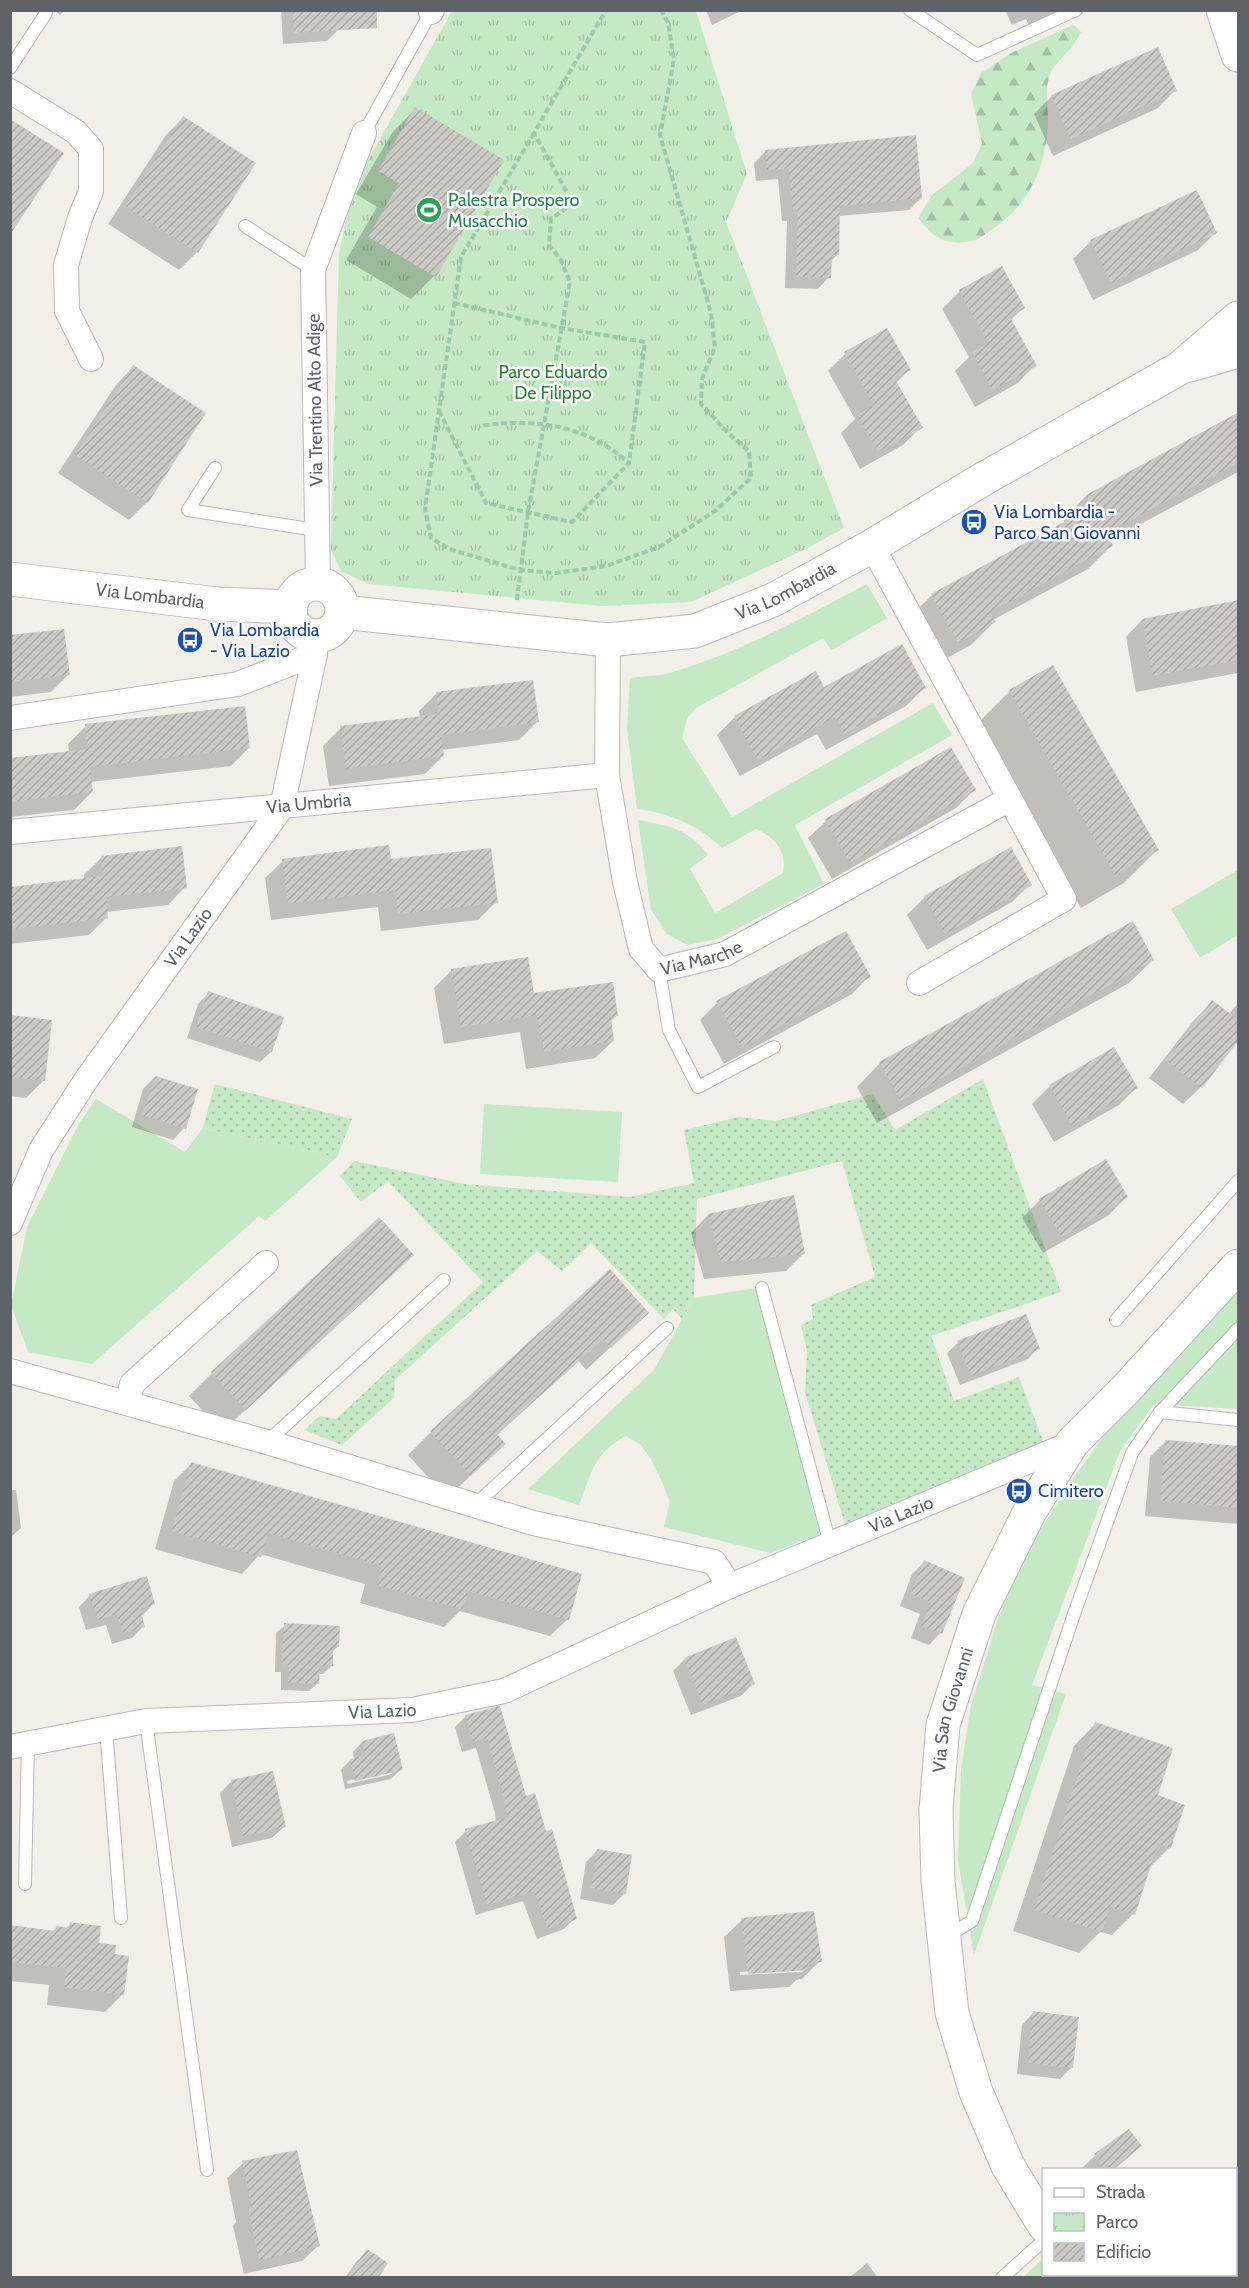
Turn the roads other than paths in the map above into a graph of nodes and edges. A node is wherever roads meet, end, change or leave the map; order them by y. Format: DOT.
graph roads {
  1 [pos="909,10"];
  2 [pos="1076,10"];
  3 [pos="1223,10"];
  4 [pos="431,11"];
  5 [pos="46,13"];
  6 [pos="1239,55"];
  7 [pos="10,68"];
  8 [pos="10,91"];
  9 [pos="364,133"];
  10 [pos="245,226"];
  11 [pos="313,270"];
  12 [pos="1239,318"];
  13 [pos="1239,351"];
  14 [pos="91,359"];
  15 [pos="1180,368"];
  16 [pos="215,468"];
  17 [pos="316,530"];
  18 [pos="872,546"];
  19 [pos="10,579"];
  20 [pos="318,584"];
  21 [pos="291,607"];
  22 [pos="342,612"];
  23 [pos="608,640"];
  24 [pos="316,645"];
  25 [pos="10,718"];
  26 [pos="607,775"];
  27 [pos="1010,799"];
  28 [pos="282,807"];
  29 [pos="10,832"];
  30 [pos="659,970"];
  31 [pos="919,983"];
  32 [pos="774,1047"];
  33 [pos="1239,1181"];
  34 [pos="10,1223"];
  35 [pos="266,1263"];
  36 [pos="1239,1266"];
  37 [pos="444,1280"];
  38 [pos="762,1288"];
  39 [pos="1116,1320"];
  40 [pos="668,1328"];
  41 [pos="1239,1329"];
  42 [pos="10,1371"];
  43 [pos="128,1402"];
  44 [pos="1160,1412"];
  45 [pos="1239,1420"];
  46 [pos="267,1442"];
  47 [pos="1072,1443"];
  48 [pos="475,1505"];
  49 [pos="830,1544"];
  50 [pos="730,1586"];
  51 [pos="146,1721"];
  52 [pos="106,1728"];
  53 [pos="20,1744"];
  54 [pos="25,1884"];
  55 [pos="121,1918"];
  56 [pos="943,1939"];
  57 [pos="207,2170"];
  58 [pos="1042,2222"];
  59 [pos="1042,2242"];
  60 [pos="1002,2277"];
  1 -- 2 [label="lane"];
  3 -- 6 [label="street"];
  4 -- 9 [label="lane"];
  5 -- 7 [label="lane"];
  8 -- 14 [label="street"];
  9 -- 11 [label="street, Via Trentino Alto Adige"];
  10 -- 11 [label="lane"];
  11 -- 17 [label="street, Via Trentino Alto Adige"];
  12 -- 15 [label="street, Via Lombardia"];
  13 -- 15 [label="street, Via Lombardia"];
  15 -- 18 [label="street, Via Lombardia"];
  16 -- 17 [label="lane"];
  17 -- 20 [label="street, Via Trentino Alto Adige"];
  18 -- 23 [label="street, Via Lombardia"];
  18 -- 27 [label="street"];
  19 -- 21 [label="street, Via Lombardia"];
  20 -- 21 [label="street"];
  20 -- 22 [label="street"];
  21 -- 24 [label="street"];
  22 -- 23 [label="street, Via Lombardia"];
  22 -- 24 [label="street"];
  23 -- 26 [label="street, Via Marche"];
  24 -- 25 [label="street"];
  24 -- 28 [label="street, Via Lazio"];
  26 -- 28 [label="street, Via Umbria"];
  26 -- 30 [label="street, Via Marche"];
  27 -- 30 [label="street, Via Marche"];
  27 -- 31 [label="street"];
  28 -- 29 [label="street, Via Umbria"];
  28 -- 34 [label="street, Via Lazio"];
  30 -- 32 [label="lane"];
  33 -- 39 [label="lane"];
  35 -- 43 [label="street"];
  36 -- 47 [label="street, Via San Giovanni"];
  37 -- 46 [label="lane"];
  38 -- 49 [label="lane"];
  40 -- 48 [label="lane"];
  41 -- 44 [label="lane"];
  42 -- 43 [label="street"];
  43 -- 46 [label="street"];
  44 -- 45 [label="lane"];
  44 -- 56 [label="lane"];
  46 -- 48 [label="street"];
  47 -- 49 [label="street, Via Lazio"];
  47 -- 56 [label="street, Via San Giovanni"];
  48 -- 50 [label="street"];
  49 -- 50 [label="street, Via Lazio"];
  50 -- 51 [label="street, Via Lazio"];
  51 -- 52 [label="street, Via Lazio"];
  51 -- 57 [label="lane"];
  52 -- 53 [label="street, Via Lazio"];
  52 -- 55 [label="lane"];
  53 -- 54 [label="lane"];
  56 -- 58 [label="street, Via San Giovanni"];
  59 -- 60 [label="lane"];
}
